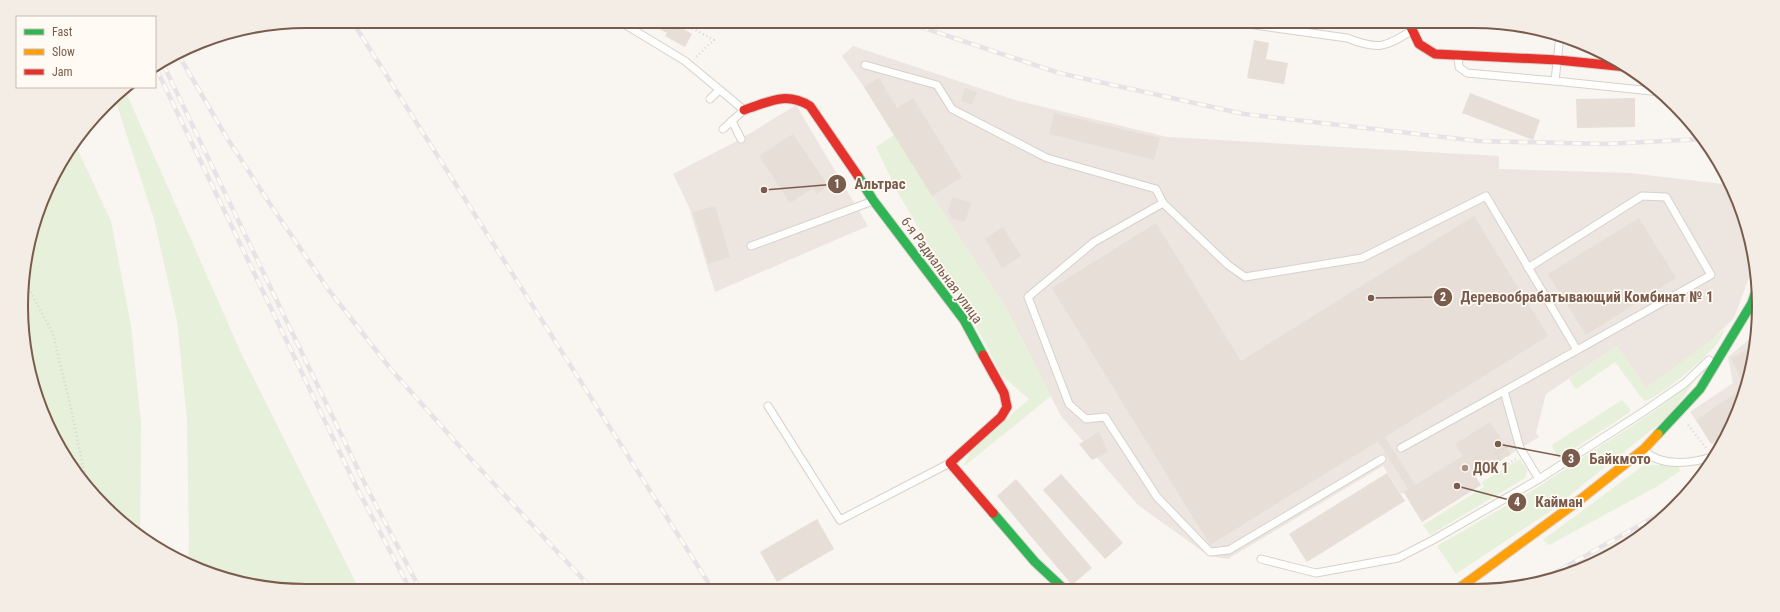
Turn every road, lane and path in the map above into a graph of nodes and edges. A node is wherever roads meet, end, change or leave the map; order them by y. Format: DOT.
graph roads {
  1 [pos="630,28"];
  2 [pos="691,28"];
  3 [pos="1276,28"];
  4 [pos="1411,28"];
  5 [pos="1412,31"];
  6 [pos="1559,42"];
  7 [pos="1458,56"];
  8 [pos="1558,60"];
  9 [pos="689,64"];
  10 [pos="865,65"];
  11 [pos="1614,66"];
  12 [pos="1555,81"];
  13 [pos="719,90"];
  14 [pos="1650,91"];
  15 [pos="710,99"];
  16 [pos="744,110"];
  17 [pos="732,121"];
  18 [pos="723,129"];
  19 [pos="741,139"];
  20 [pos="873,200"];
  21 [pos="1163,203"];
  22 [pos="751,246"];
  23 [pos="1528,268"];
  24 [pos="29,289"];
  25 [pos="1752,303"];
  26 [pos="1732,336"];
  27 [pos="1577,350"];
  28 [pos="1504,391"];
  29 [pos="768,406"];
  30 [pos="1679,413"];
  31 [pos="1517,440"];
  32 [pos="1401,448"];
  33 [pos="1644,449"];
  34 [pos="1711,452"];
  35 [pos="1523,454"];
  36 [pos="1706,458"];
  37 [pos="1382,459"];
  38 [pos="950,463"];
  39 [pos="83,473"];
  40 [pos="1539,479"];
  41 [pos="1261,559"];
  42 [pos="1059,584"];
  43 [pos="1465,584"];
  1 -- 9 [label="lane"];
  2 -- 9 [label="path"];
  3 -- 5 [label="lane"];
  4 -- 5 [label="street"];
  5 -- 7 [label="street"];
  6 -- 8 [label="lane"];
  7 -- 8 [label="street"];
  7 -- 12 [label="lane"];
  8 -- 11 [label="street"];
  8 -- 12 [label="lane"];
  9 -- 13 [label="lane"];
  10 -- 21 [label="lane"];
  12 -- 14 [label="lane"];
  13 -- 15 [label="lane"];
  13 -- 16 [label="lane"];
  16 -- 17 [label="lane"];
  16 -- 20 [label="street, 6-я Радиальная улица"];
  17 -- 18 [label="lane"];
  17 -- 19 [label="lane"];
  20 -- 22 [label="lane"];
  20 -- 38 [label="street, 6-я Радиальная улица"];
  21 -- 23 [label="lane"];
  21 -- 37 [label="lane"];
  23 -- 27 [label="lane"];
  23 -- 27 [label="lane"];
  24 -- 39 [label="path"];
  25 -- 26 [label="street"];
  26 -- 30 [label="street"];
  26 -- 40 [label="lane"];
  27 -- 28 [label="lane"];
  28 -- 31 [label="lane"];
  28 -- 32 [label="lane"];
  29 -- 38 [label="lane"];
  30 -- 33 [label="street"];
  30 -- 34 [label="path"];
  31 -- 35 [label="lane"];
  31 -- 35 [label="path"];
  33 -- 36 [label="lane"];
  33 -- 43 [label="street"];
  35 -- 40 [label="lane"];
  38 -- 42 [label="street"];
  40 -- 41 [label="lane"];
}
